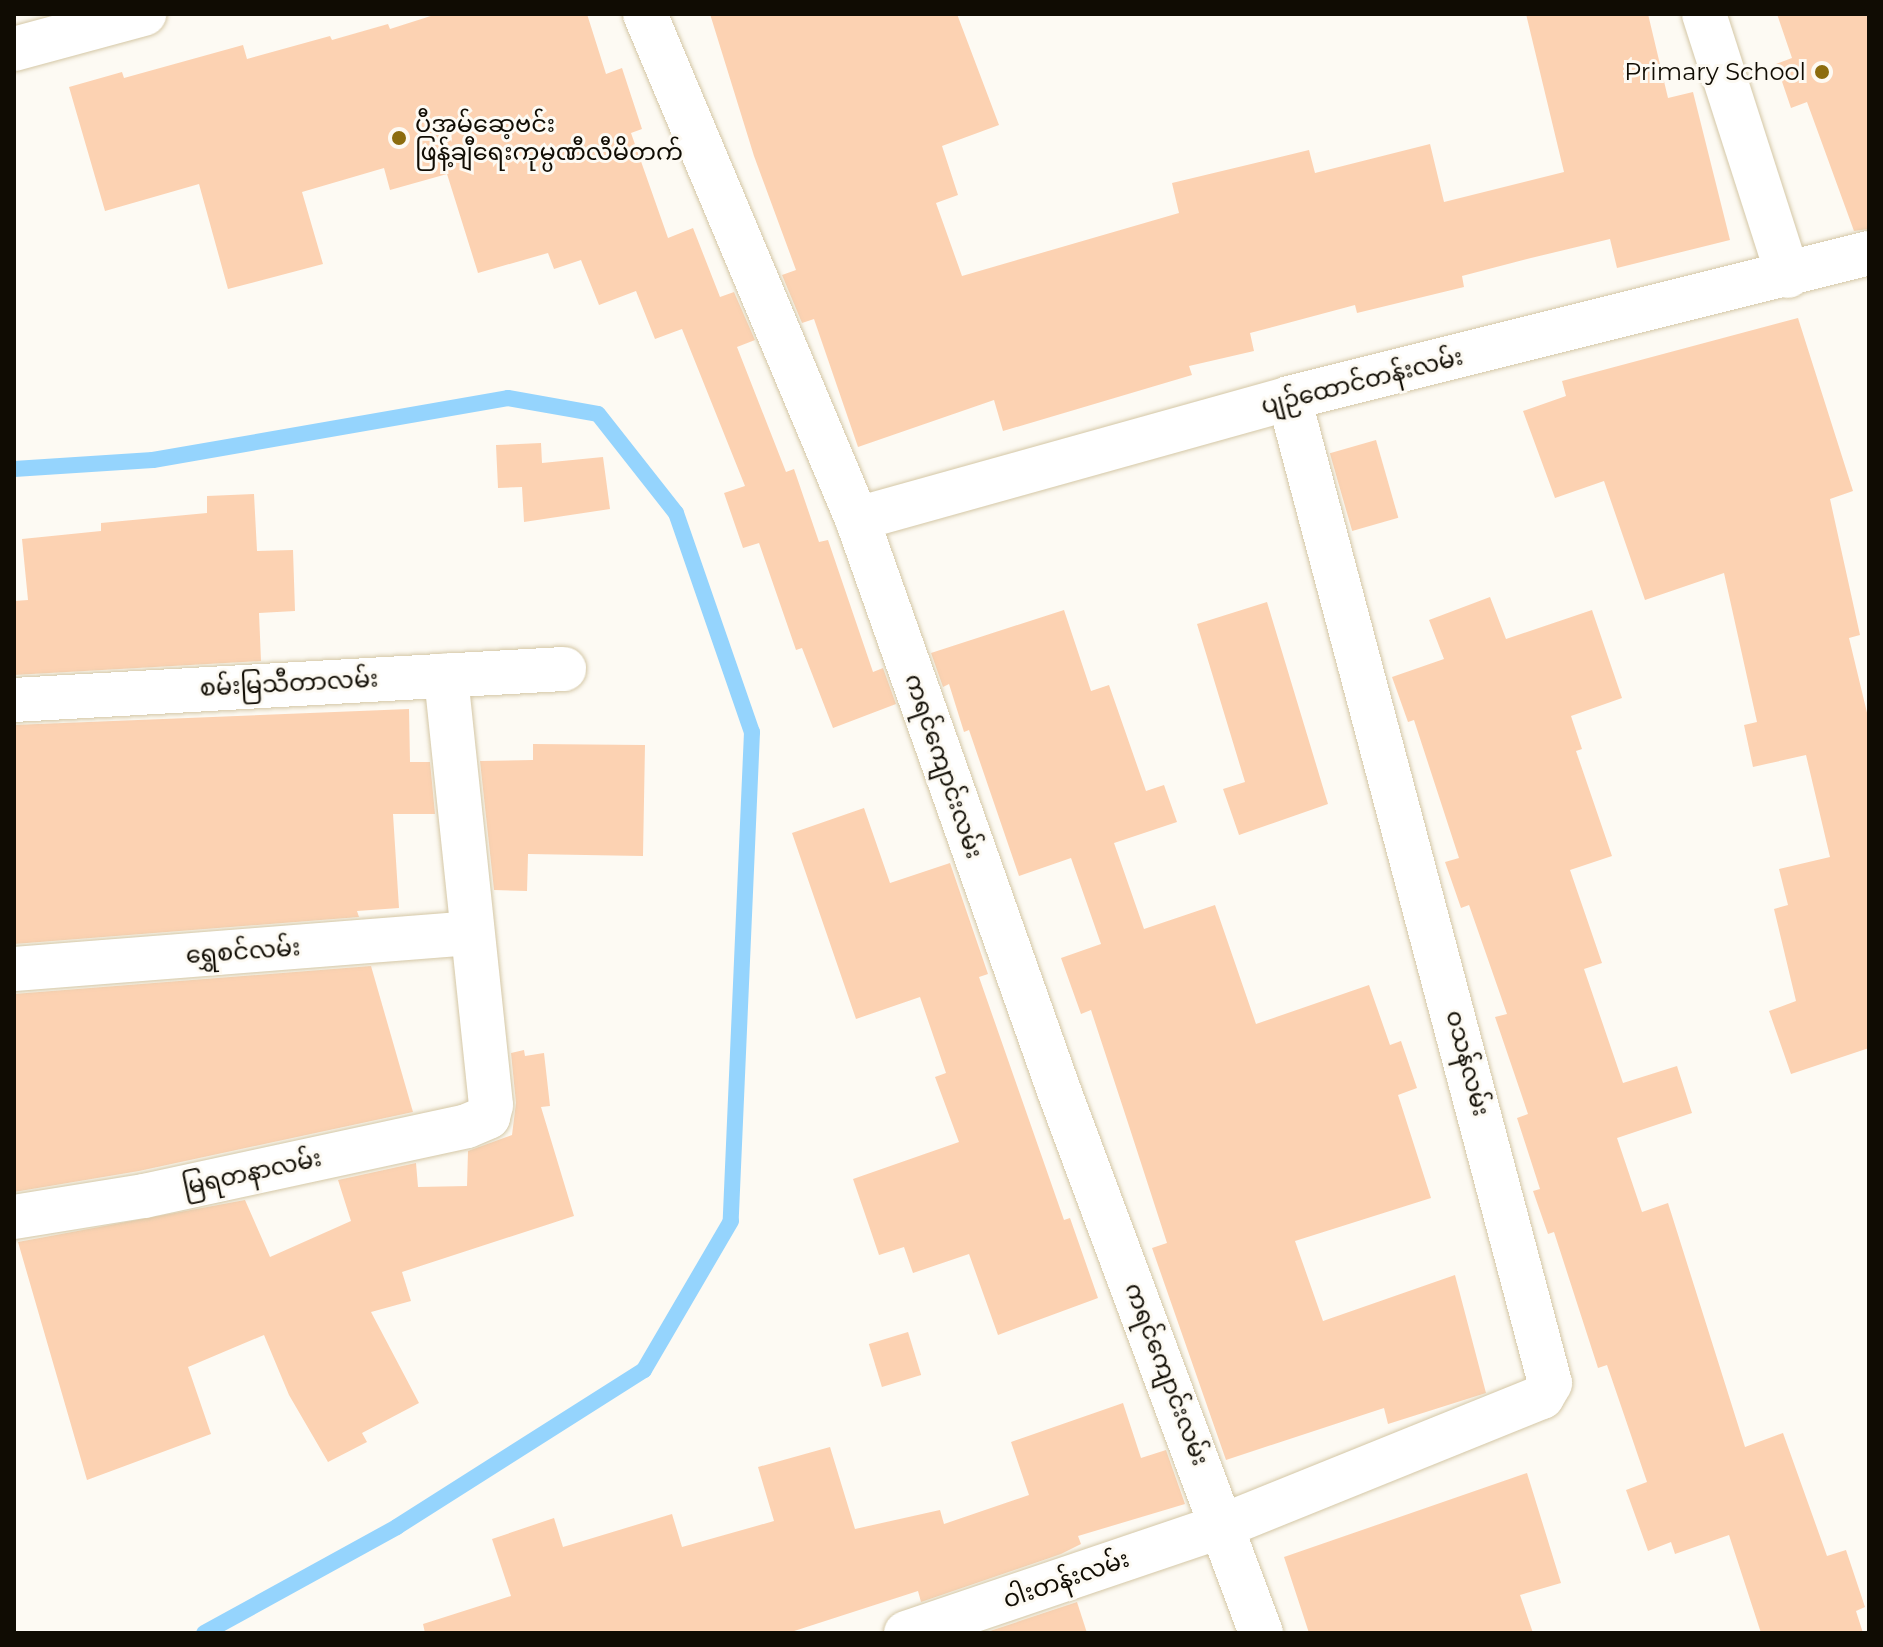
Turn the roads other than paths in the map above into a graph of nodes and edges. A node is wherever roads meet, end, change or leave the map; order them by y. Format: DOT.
graph roads {
  1 [pos="144,14"];
  2 [pos="645,14"];
  3 [pos="1704,14"];
  4 [pos="14,49"];
  5 [pos="1866,267"];
  6 [pos="1788,276"];
  7 [pos="1289,398"];
  8 [pos="857,519"];
  9 [pos="564,669"];
  10 [pos="446,675"];
  11 [pos="14,700"];
  12 [pos="471,933"];
  13 [pos="14,969"];
  14 [pos="14,1217"];
  15 [pos="1225,1525"];
  16 [pos="906,1633"];
  17 [pos="1261,1633"];
  1 -- 4 [label="street"];
  2 -- 8 [label="street, ကရင်ကျောင်းလမ်း"];
  3 -- 6 [label="street"];
  5 -- 6 [label="street, ပျဉ်ထောင်တန်းလမ်း"];
  6 -- 7 [label="street, ပျဉ်ထောင်တန်းလမ်း"];
  7 -- 8 [label="street, ပျဉ်ထောင်တန်းလမ်း"];
  7 -- 15 [label="street, ဝသန်လမ်း"];
  8 -- 15 [label="street, ကရင်ကျောင်းလမ်း"];
  9 -- 10 [label="street, စမ်းမြသီတာလမ်း"];
  10 -- 11 [label="street, စမ်းမြသီတာလမ်း"];
  10 -- 12 [label="street"];
  12 -- 13 [label="street, ရွှေစင်လမ်း"];
  12 -- 14 [label="street, မြရတနာလမ်း"];
  15 -- 16 [label="street, ဝါးတန်းလမ်း"];
  15 -- 17 [label="street, ကရင်ကျောင်းလမ်း"];
}
